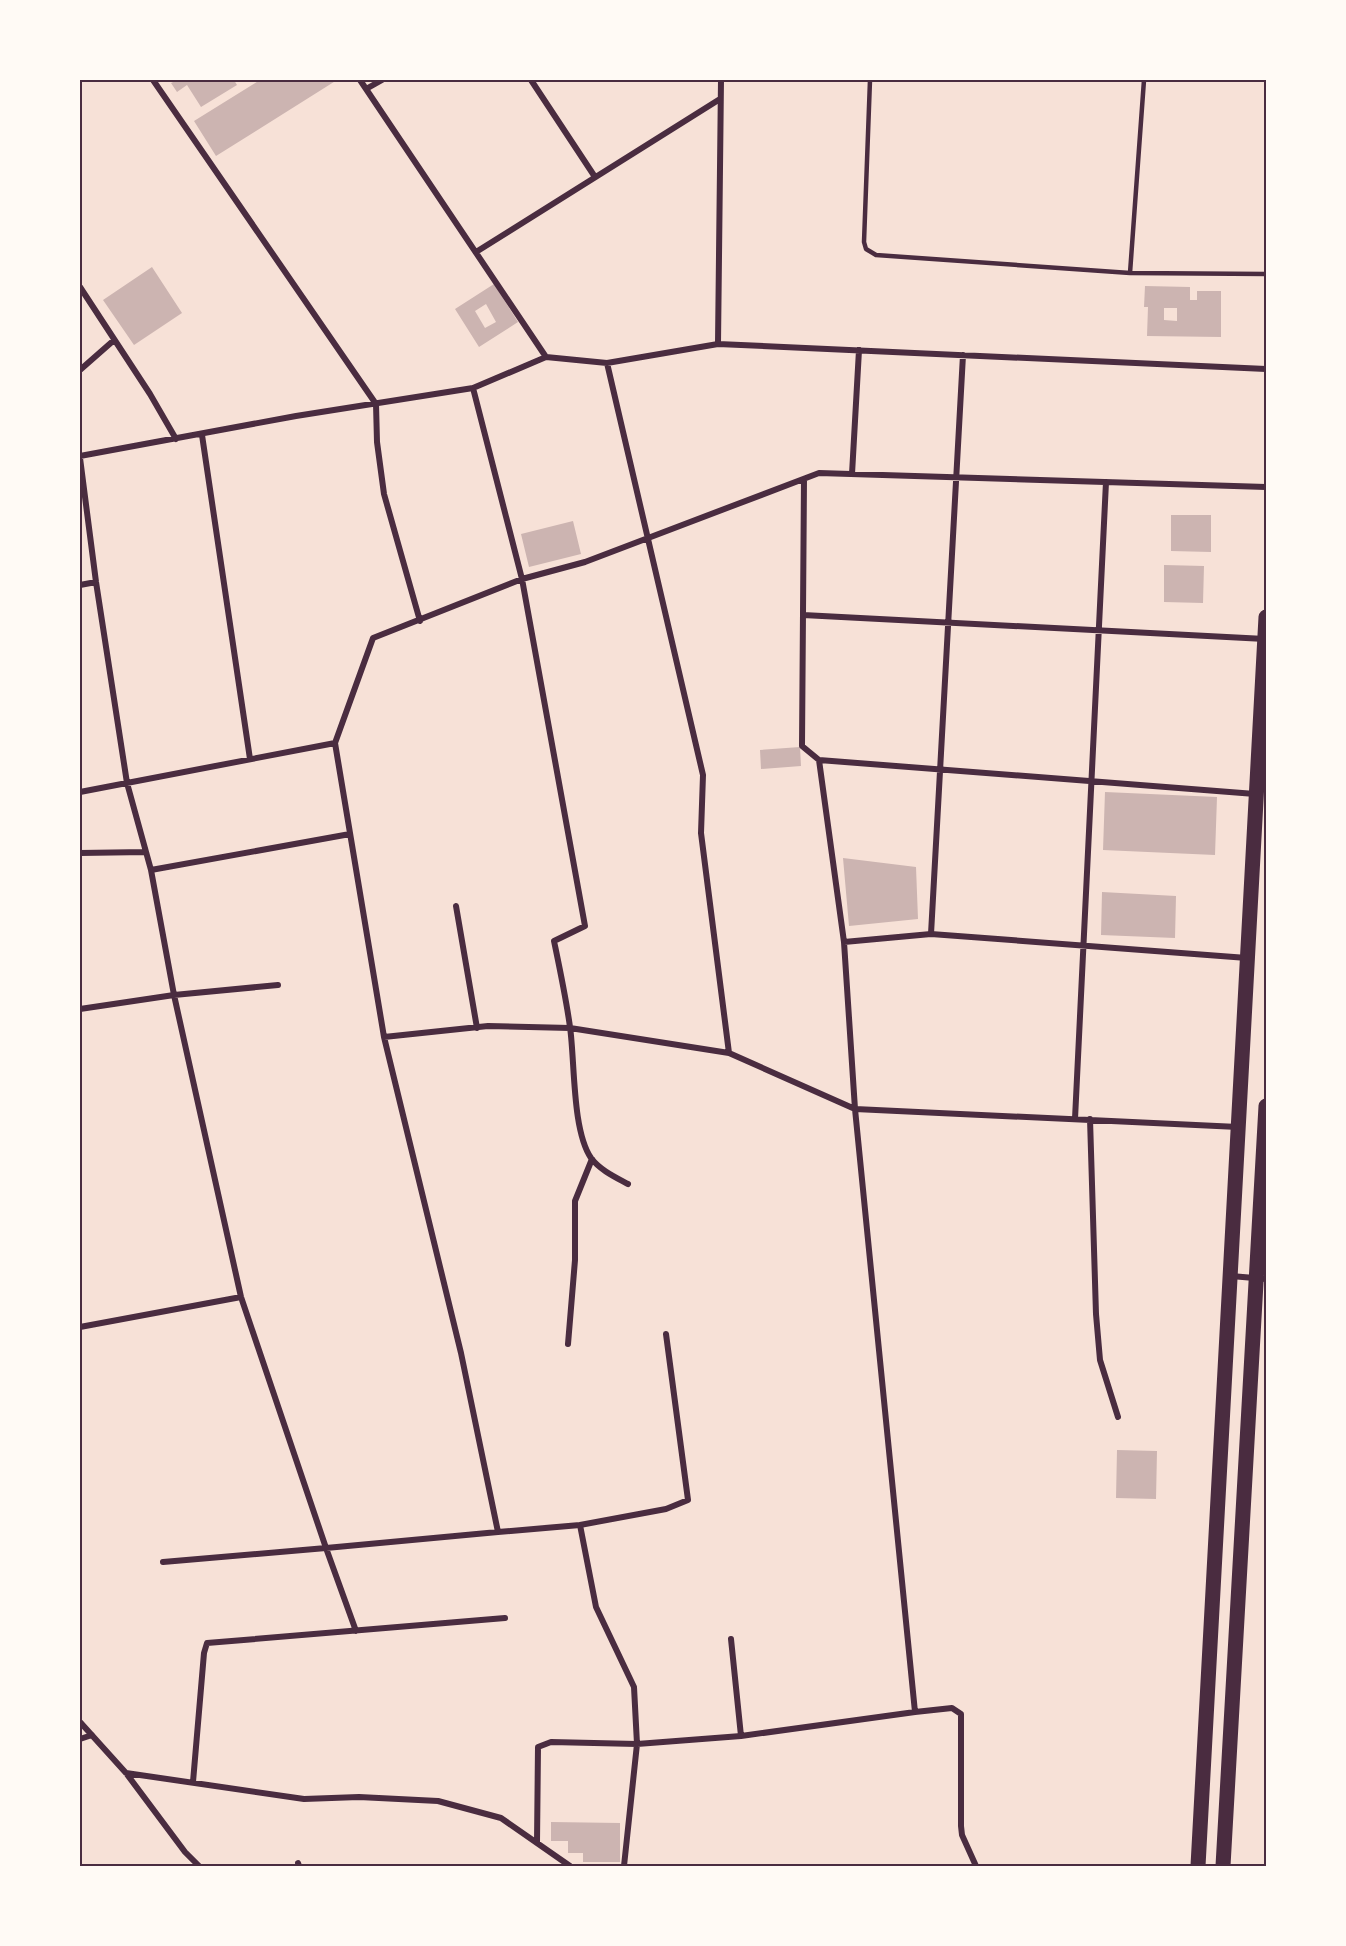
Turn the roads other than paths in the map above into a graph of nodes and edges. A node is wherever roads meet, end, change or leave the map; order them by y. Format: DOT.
graph roads {
  1 [pos="153,80"];
  2 [pos="360,80"];
  3 [pos="382,80"];
  4 [pos="531,80"];
  5 [pos="721,80"];
  6 [pos="870,80"];
  7 [pos="1144,80"];
  8 [pos="366,89"];
  9 [pos="720,99"];
  10 [pos="595,177"];
  11 [pos="476,252"];
  12 [pos="1130,273"];
  13 [pos="1266,274"];
  14 [pos="80,287"];
  15 [pos="113,342"];
  16 [pos="718,344"];
  17 [pos="859,350"];
  18 [pos="963,355"];
  19 [pos="546,357"];
  20 [pos="607,363"];
  21 [pos="1266,369"];
  22 [pos="80,370"];
  23 [pos="473,388"];
  24 [pos="375,404"];
  25 [pos="202,435"];
  26 [pos="176,440"];
  27 [pos="80,457"];
  28 [pos="852,474"];
  29 [pos="956,477"];
  30 [pos="804,479"];
  31 [pos="1106,482"];
  32 [pos="1266,487"];
  33 [pos="648,538"];
  34 [pos="522,579"];
  35 [pos="96,582"];
  36 [pos="80,585"];
  37 [pos="803,615"];
  38 [pos="1266,617"];
  39 [pos="420,621"];
  40 [pos="948,622"];
  41 [pos="1099,632"];
  42 [pos="1265,639"];
  43 [pos="335,743"];
  44 [pos="250,759"];
  45 [pos="819,760"];
  46 [pos="940,769"];
  47 [pos="1092,782"];
  48 [pos="127,783"];
  49 [pos="80,792"];
  50 [pos="1257,794"];
  51 [pos="350,834"];
  52 [pos="146,852"];
  53 [pos="80,853"];
  54 [pos="151,870"];
  55 [pos="456,906"];
  56 [pos="931,934"];
  57 [pos="844,942"];
  58 [pos="1084,946"];
  59 [pos="1248,958"];
  60 [pos="278,985"];
  61 [pos="174,995"];
  62 [pos="80,1009"];
  63 [pos="477,1028"];
  64 [pos="570,1028"];
  65 [pos="384,1037"];
  66 [pos="729,1053"];
  67 [pos="1266,1106"];
  68 [pos="855,1108"];
  69 [pos="1075,1119"];
  70 [pos="1090,1119"];
  71 [pos="1239,1127"];
  72 [pos="592,1159"];
  73 [pos="628,1184"];
  74 [pos="1231,1276"];
  75 [pos="1262,1278"];
  76 [pos="241,1297"];
  77 [pos="80,1327"];
  78 [pos="666,1334"];
  79 [pos="568,1344"];
  80 [pos="1118,1417"];
  81 [pos="580,1525"];
  82 [pos="498,1532"];
  83 [pos="326,1548"];
  84 [pos="163,1562"];
  85 [pos="505,1618"];
  86 [pos="356,1631"];
  87 [pos="731,1640"];
  88 [pos="915,1712"];
  89 [pos="80,1722"];
  90 [pos="92,1735"];
  91 [pos="741,1736"];
  92 [pos="80,1739"];
  93 [pos="637,1744"];
  94 [pos="126,1773"];
  95 [pos="193,1782"];
  96 [pos="537,1843"];
  97 [pos="199,1866"];
  98 [pos="570,1866"];
  99 [pos="624,1866"];
  100 [pos="976,1866"];
  101 [pos="1198,1866"];
  102 [pos="1223,1866"];
  1 -- 24 [label="street"];
  2 -- 8 [label="street"];
  3 -- 8 [label="street"];
  4 -- 10 [label="street"];
  5 -- 9 [label="street"];
  6 -- 12 [label="lane"];
  7 -- 12 [label="lane"];
  8 -- 11 [label="street"];
  9 -- 10 [label="street"];
  9 -- 16 [label="street"];
  10 -- 11 [label="street"];
  11 -- 19 [label="street"];
  12 -- 13 [label="lane"];
  14 -- 15 [label="street"];
  15 -- 22 [label="street"];
  15 -- 26 [label="street"];
  16 -- 17 [label="street"];
  16 -- 20 [label="street"];
  17 -- 18 [label="street"];
  17 -- 28 [label="street"];
  18 -- 21 [label="street"];
  18 -- 29 [label="street"];
  19 -- 20 [label="street"];
  19 -- 23 [label="street"];
  20 -- 33 [label="street"];
  23 -- 24 [label="street"];
  23 -- 34 [label="street"];
  24 -- 25 [label="street"];
  24 -- 39 [label="street"];
  25 -- 26 [label="street"];
  25 -- 44 [label="street"];
  26 -- 27 [label="street"];
  27 -- 35 [label="street"];
  28 -- 29 [label="street"];
  28 -- 30 [label="street"];
  29 -- 31 [label="street"];
  29 -- 40 [label="street"];
  30 -- 33 [label="street"];
  30 -- 37 [label="street"];
  31 -- 32 [label="street"];
  31 -- 41 [label="street"];
  33 -- 34 [label="street"];
  33 -- 66 [label="street"];
  34 -- 39 [label="street"];
  34 -- 64 [label="street"];
  35 -- 36 [label="street"];
  35 -- 48 [label="street"];
  37 -- 40 [label="street"];
  37 -- 45 [label="street"];
  38 -- 42 [label="main road"];
  39 -- 43 [label="street"];
  40 -- 41 [label="street"];
  40 -- 46 [label="street"];
  41 -- 42 [label="street"];
  41 -- 47 [label="street"];
  42 -- 50 [label="main road"];
  43 -- 44 [label="street"];
  43 -- 51 [label="street"];
  44 -- 48 [label="street"];
  45 -- 46 [label="street"];
  45 -- 57 [label="street"];
  46 -- 47 [label="street"];
  46 -- 56 [label="street"];
  47 -- 50 [label="street"];
  47 -- 58 [label="street"];
  48 -- 49 [label="street"];
  48 -- 52 [label="street"];
  50 -- 59 [label="main road"];
  51 -- 54 [label="street"];
  51 -- 65 [label="street"];
  52 -- 53 [label="street"];
  52 -- 54 [label="street"];
  54 -- 61 [label="street"];
  55 -- 63 [label="street"];
  56 -- 57 [label="street"];
  56 -- 58 [label="street"];
  57 -- 68 [label="street"];
  58 -- 59 [label="street"];
  58 -- 69 [label="street"];
  59 -- 71 [label="main road"];
  60 -- 61 [label="street"];
  61 -- 62 [label="street"];
  61 -- 76 [label="street"];
  63 -- 64 [label="street"];
  63 -- 65 [label="street"];
  64 -- 66 [label="street"];
  64 -- 72 [label="street"];
  65 -- 82 [label="street"];
  66 -- 68 [label="street"];
  67 -- 75 [label="main road"];
  68 -- 69 [label="street"];
  68 -- 88 [label="street"];
  69 -- 70 [label="street"];
  70 -- 71 [label="street"];
  70 -- 80 [label="street"];
  71 -- 74 [label="main road"];
  72 -- 73 [label="street"];
  72 -- 79 [label="street"];
  74 -- 75 [label="street"];
  74 -- 101 [label="main road"];
  75 -- 102 [label="main road"];
  76 -- 77 [label="street"];
  76 -- 83 [label="street"];
  78 -- 81 [label="street"];
  81 -- 82 [label="street"];
  81 -- 93 [label="street"];
  82 -- 83 [label="street"];
  83 -- 84 [label="street"];
  83 -- 86 [label="street"];
  85 -- 86 [label="street"];
  86 -- 95 [label="street"];
  87 -- 91 [label="street"];
  88 -- 91 [label="street"];
  88 -- 100 [label="street"];
  89 -- 90 [label="street"];
  90 -- 92 [label="street"];
  90 -- 94 [label="street"];
  91 -- 93 [label="street"];
  93 -- 96 [label="street"];
  93 -- 99 [label="street"];
  94 -- 95 [label="street"];
  94 -- 97 [label="street"];
  95 -- 96 [label="street"];
  96 -- 98 [label="street"];
}
